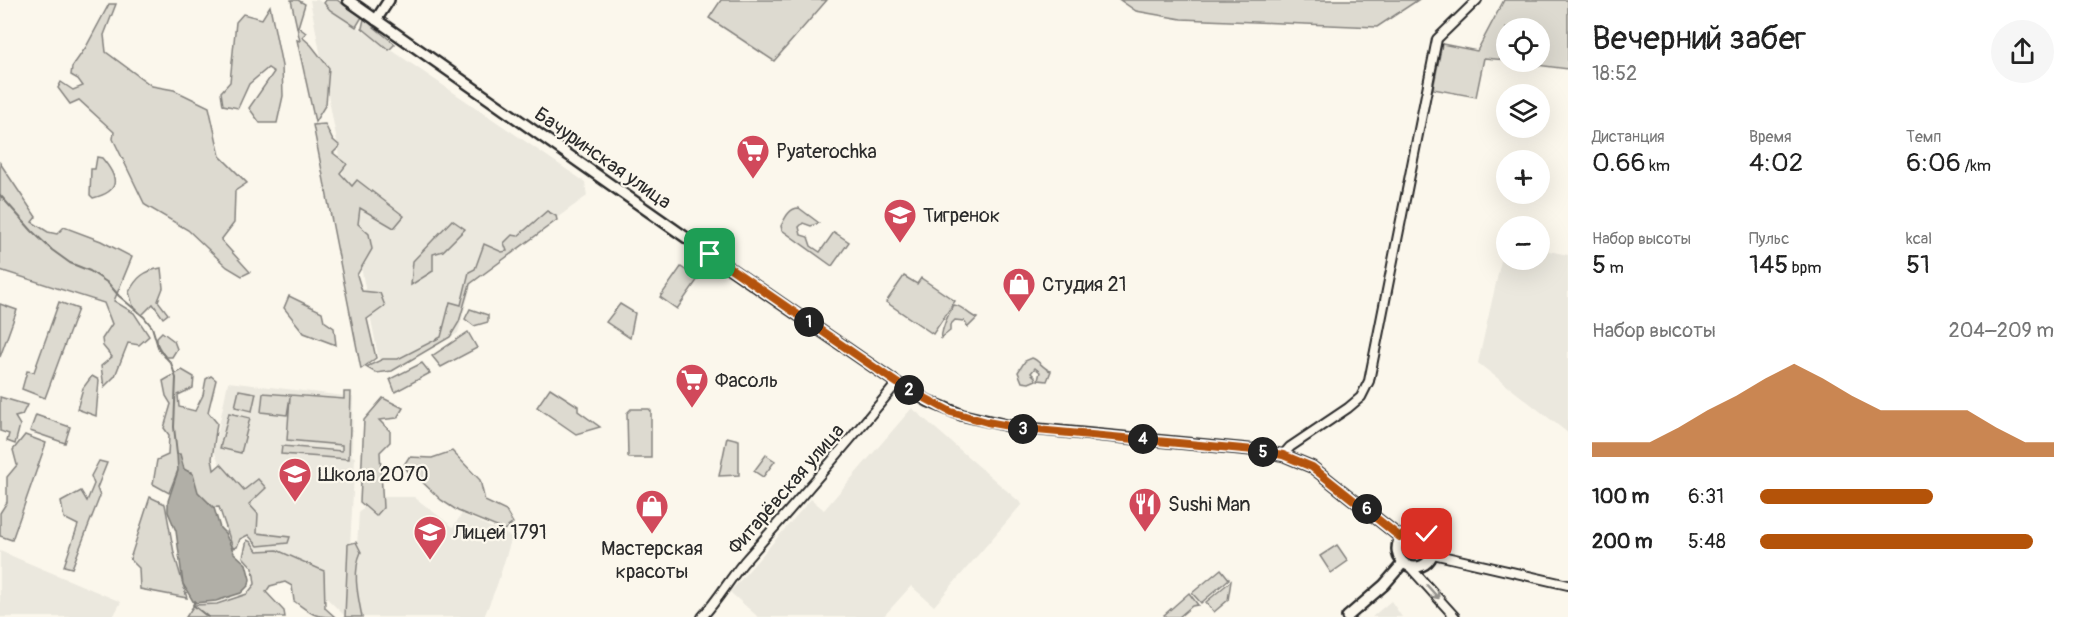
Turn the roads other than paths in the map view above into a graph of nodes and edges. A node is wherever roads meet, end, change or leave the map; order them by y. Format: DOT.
graph roads {
  1 [pos="348,0"];
  2 [pos="389,0"];
  3 [pos="1477,0"];
  4 [pos="376,20"];
  5 [pos="897,383"];
  6 [pos="1283,455"];
  7 [pos="1400,537"];
  8 [pos="1433,554"];
  9 [pos="1406,565"];
  10 [pos="1568,585"];
  11 [pos="702,617"];
  12 [pos="1347,617"];
  13 [pos="1455,617"];
  1 -- 4 [label="street, Бачуринская улица"];
  2 -- 4 [label="street"];
  3 -- 6 [label="street"];
  4 -- 5 [label="street, Бачуринская улица"];
  5 -- 6 [label="street, Бачуринская улица"];
  5 -- 11 [label="street, Фитарёвская улица"];
  6 -- 7 [label="street, Бачуринская улица"];
  7 -- 8 [label="street"];
  7 -- 9 [label="street"];
  8 -- 9 [label="street"];
  8 -- 10 [label="street"];
  9 -- 12 [label="street"];
  9 -- 13 [label="street, one-way"];
}
